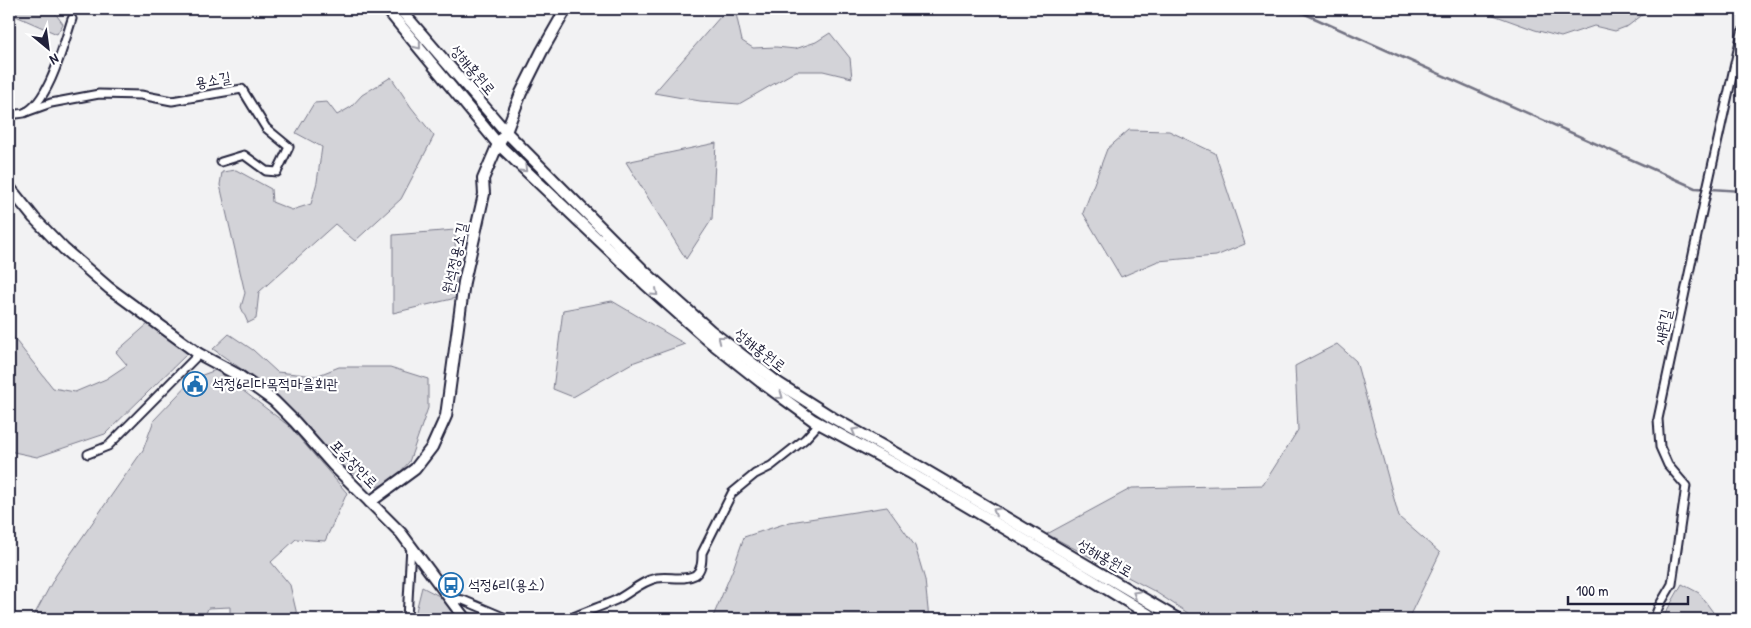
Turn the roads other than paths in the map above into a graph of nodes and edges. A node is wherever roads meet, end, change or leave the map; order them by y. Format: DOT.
graph roads {
  1 [pos="387,9"];
  2 [pos="400,9"];
  3 [pos="566,9"];
  4 [pos="72,19"];
  5 [pos="1742,32"];
  6 [pos="26,112"];
  7 [pos="9,115"];
  8 [pos="506,132"];
  9 [pos="498,144"];
  10 [pos="221,162"];
  11 [pos="9,186"];
  12 [pos="200,354"];
  13 [pos="816,427"];
  14 [pos="88,454"];
  15 [pos="370,502"];
  16 [pos="411,545"];
  17 [pos="449,598"];
  18 [pos="407,619"];
  19 [pos="465,619"];
  20 [pos="508,619"];
  21 [pos="568,619"];
  22 [pos="1156,619"];
  23 [pos="1178,619"];
  24 [pos="1654,619"];
  1 -- 9 [label="main road, 성해홍원로, one-way"];
  2 -- 8 [label="main road, 성해홍원로"];
  3 -- 8 [label="main road, 원석정용소길"];
  4 -- 6 [label="street"];
  5 -- 24 [label="street, 새원길"];
  6 -- 7 [label="street, 용소길"];
  6 -- 10 [label="street, 용소길"];
  8 -- 9 [label="main road, 원석정용소길"];
  23 -- 8 [label="main road, 성해홍원로, one-way"];
  9 -- 15 [label="main road, 원석정용소길"];
  9 -- 22 [label="main road, 성해홍원로, one-way"];
  11 -- 12 [label="main road, 포승장안로"];
  12 -- 14 [label="street"];
  12 -- 15 [label="main road, 포승장안로"];
  13 -- 21 [label="street"];
  15 -- 16 [label="main road, 포승장안로"];
  16 -- 17 [label="main road, 포승장안로"];
  16 -- 18 [label="street"];
  17 -- 19 [label="main road, 포승장안로"];
  17 -- 20 [label="street"];
}
